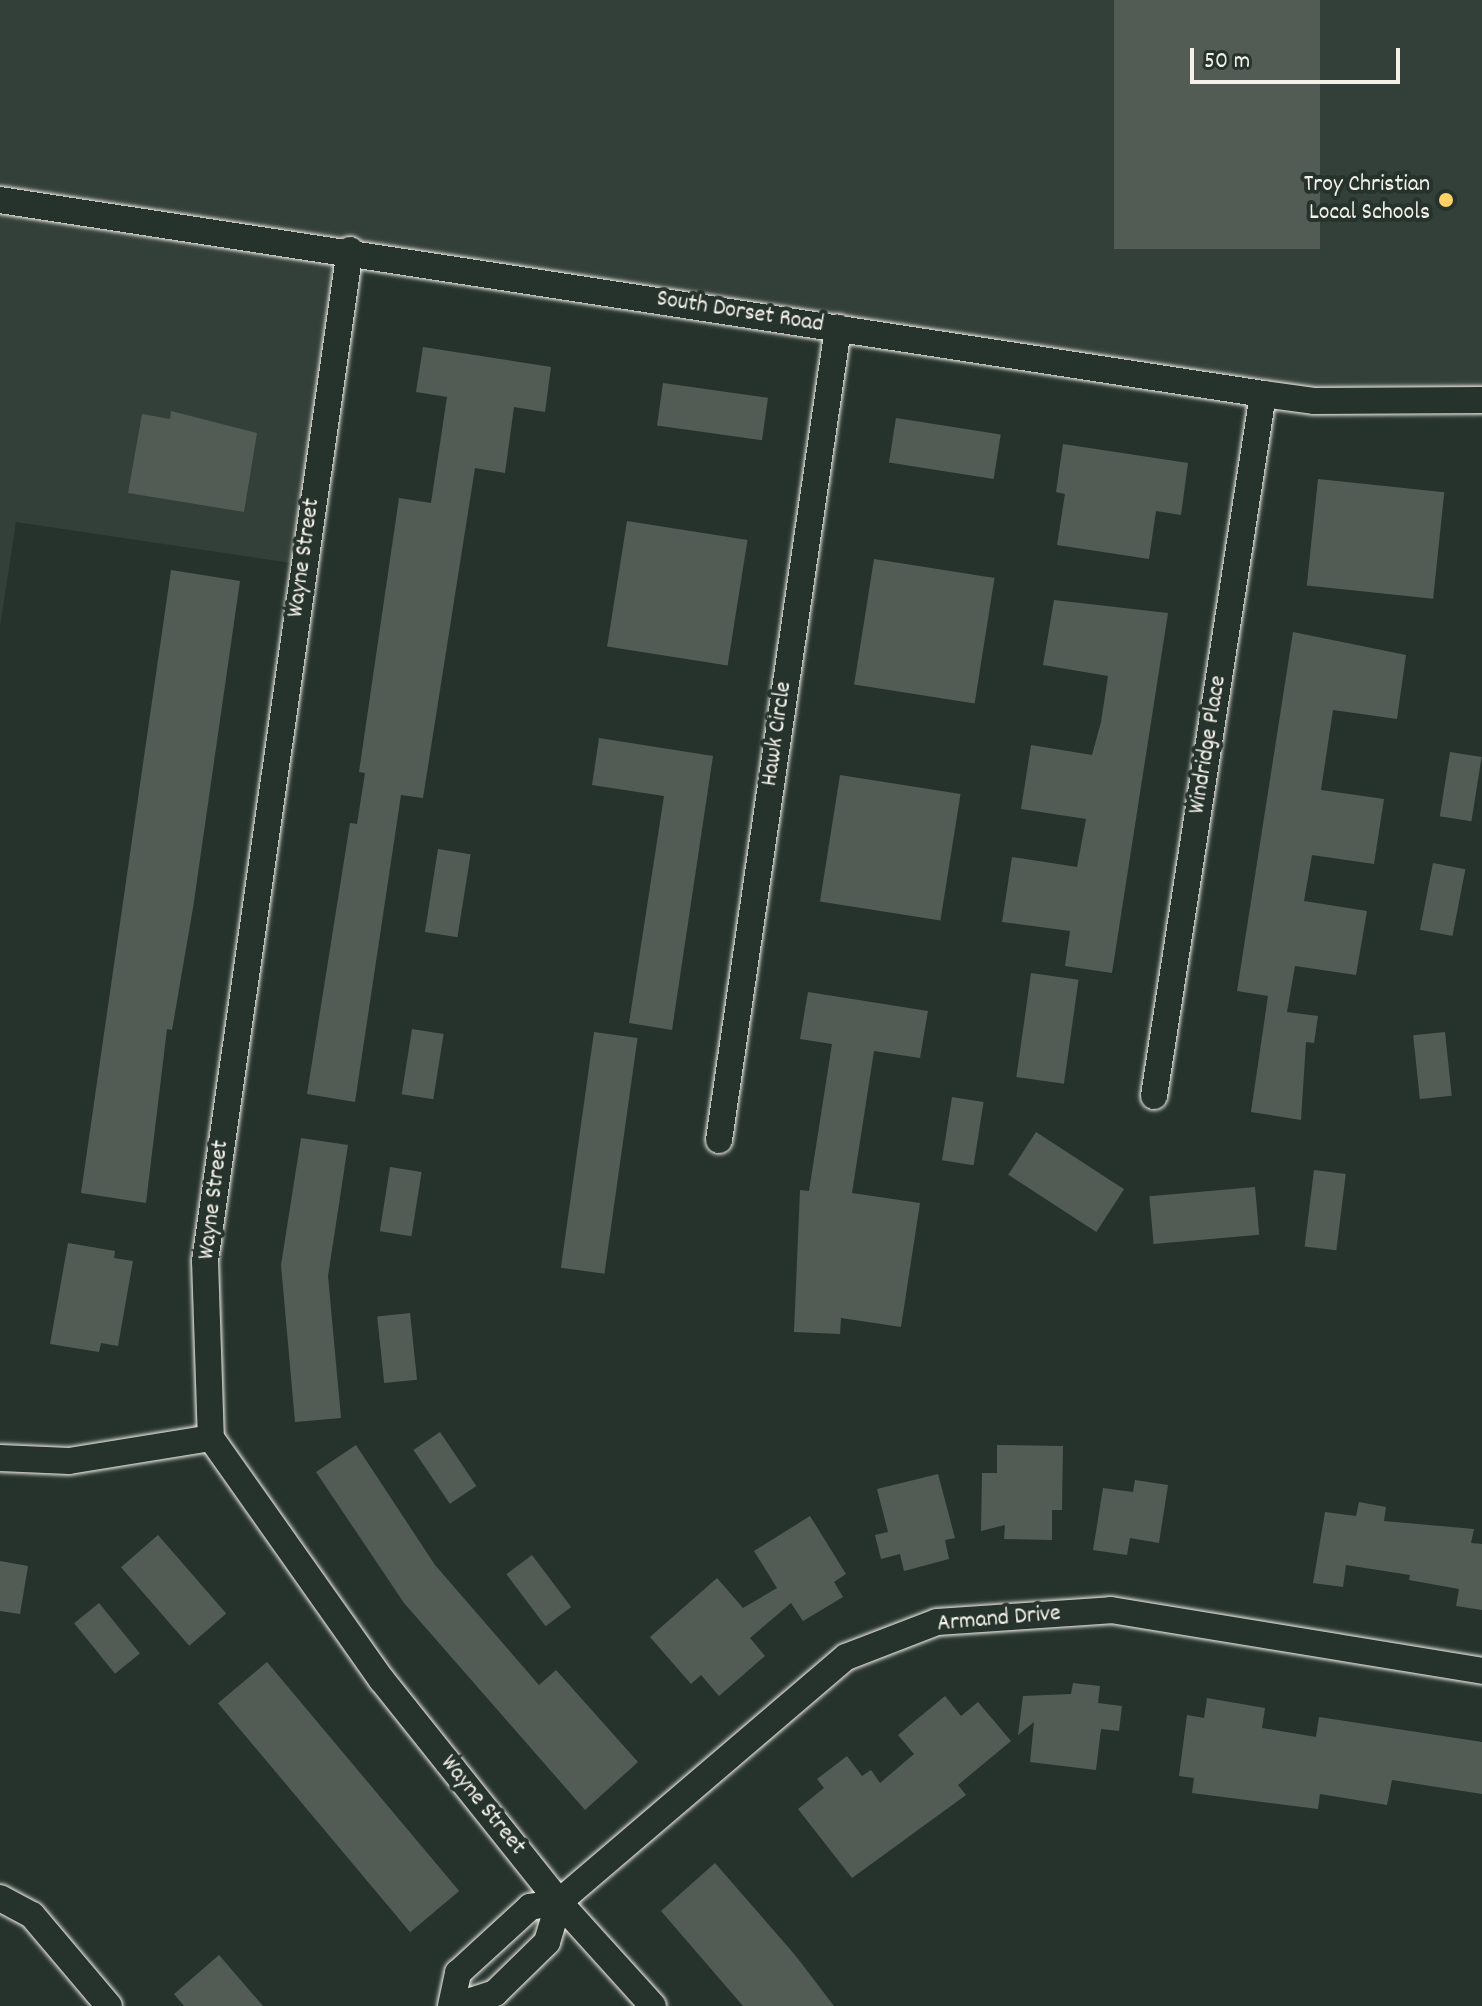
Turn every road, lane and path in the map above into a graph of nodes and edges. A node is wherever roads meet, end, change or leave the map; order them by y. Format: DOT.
graph roads {
  1 [pos="0,200"];
  2 [pos="350,250"];
  3 [pos="838,328"];
  4 [pos="1263,394"];
  5 [pos="1482,400"];
  6 [pos="1154,1096"];
  7 [pos="719,1140"];
  8 [pos="211,1438"];
  9 [pos="0,1458"];
  10 [pos="1482,1671"];
  11 [pos="0,1898"];
  12 [pos="559,1902"];
  13 [pos="109,2006"];
  14 [pos="453,2006"];
  15 [pos="653,2006"];
  1 -- 2 [label="street, South Dorset Road"];
  2 -- 3 [label="street, South Dorset Road"];
  2 -- 8 [label="street, Wayne Street"];
  3 -- 4 [label="street, South Dorset Road"];
  3 -- 7 [label="street, Hawk Circle"];
  4 -- 5 [label="street, South Dorset Road"];
  4 -- 6 [label="street, Windridge Place"];
  8 -- 9 [label="street"];
  8 -- 12 [label="street, Wayne Street"];
  10 -- 12 [label="street, Armand Drive"];
  11 -- 13 [label="street"];
  12 -- 14 [label="street"];
  12 -- 14 [label="street"];
  12 -- 15 [label="street, Wayne Street"];
}
